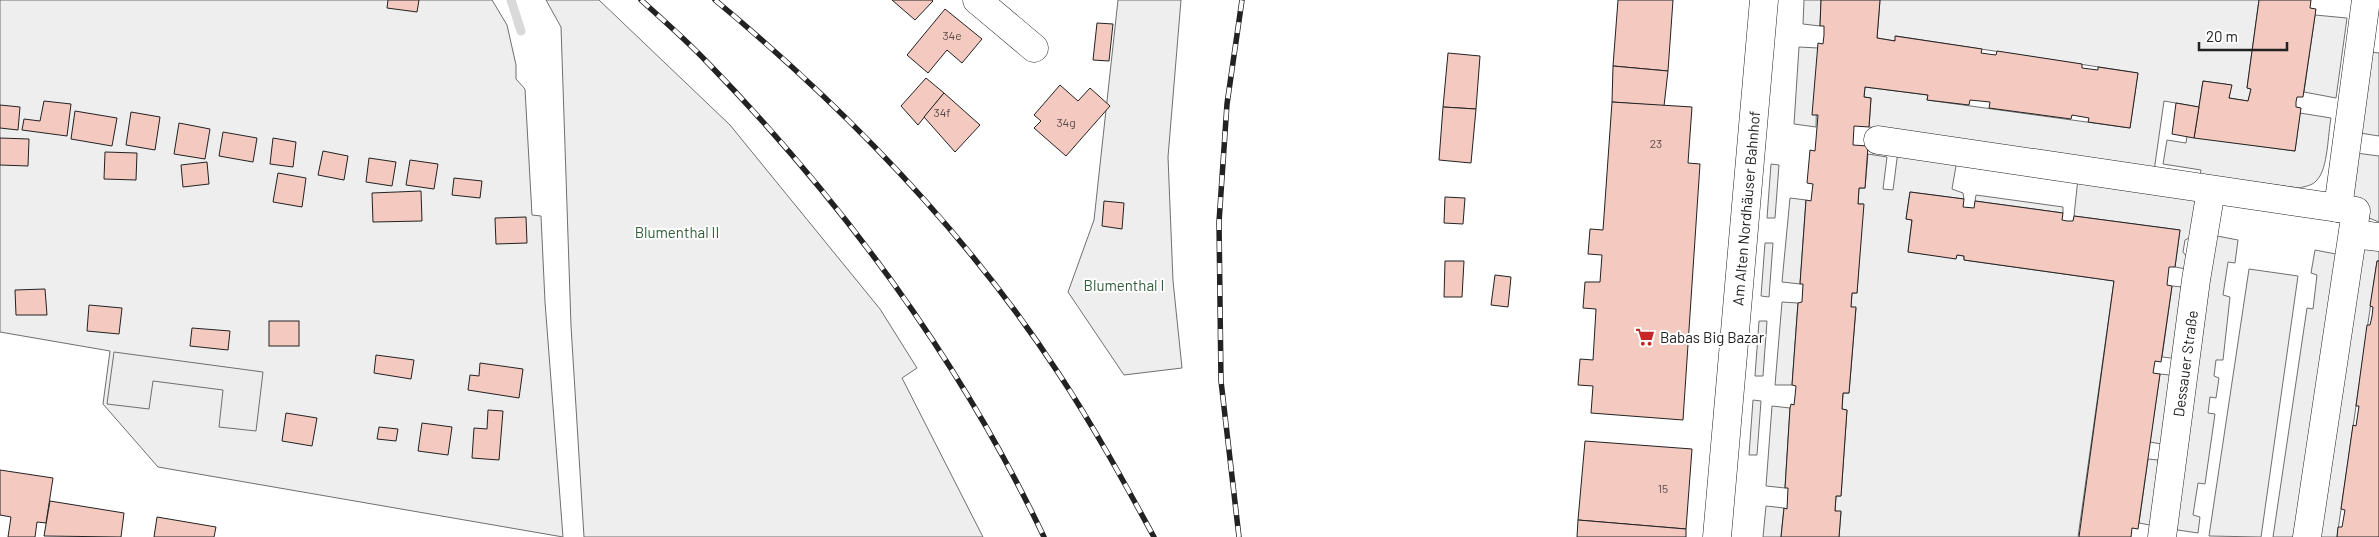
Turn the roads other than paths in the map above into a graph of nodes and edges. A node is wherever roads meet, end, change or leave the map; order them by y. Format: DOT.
graph roads {
  1 [pos="977,0"];
  2 [pos="1764,0"];
  3 [pos="2366,0"];
  4 [pos="1034,48"];
  5 [pos="1878,140"];
  6 [pos="2211,190"];
  7 [pos="2338,208"];
  8 [pos="2366,235"];
  9 [pos="1717,537"];
  10 [pos="2162,537"];
  11 [pos="2307,537"];
  1 -- 4 [label="street"];
  2 -- 9 [label="street, Am Alten Nordhäuser Bahnhof"];
  3 -- 7 [label="street"];
  5 -- 6 [label="street"];
  6 -- 7 [label="street"];
  6 -- 10 [label="street, Dessauer Straße"];
  7 -- 8 [label="street"];
  8 -- 11 [label="street"];
}
